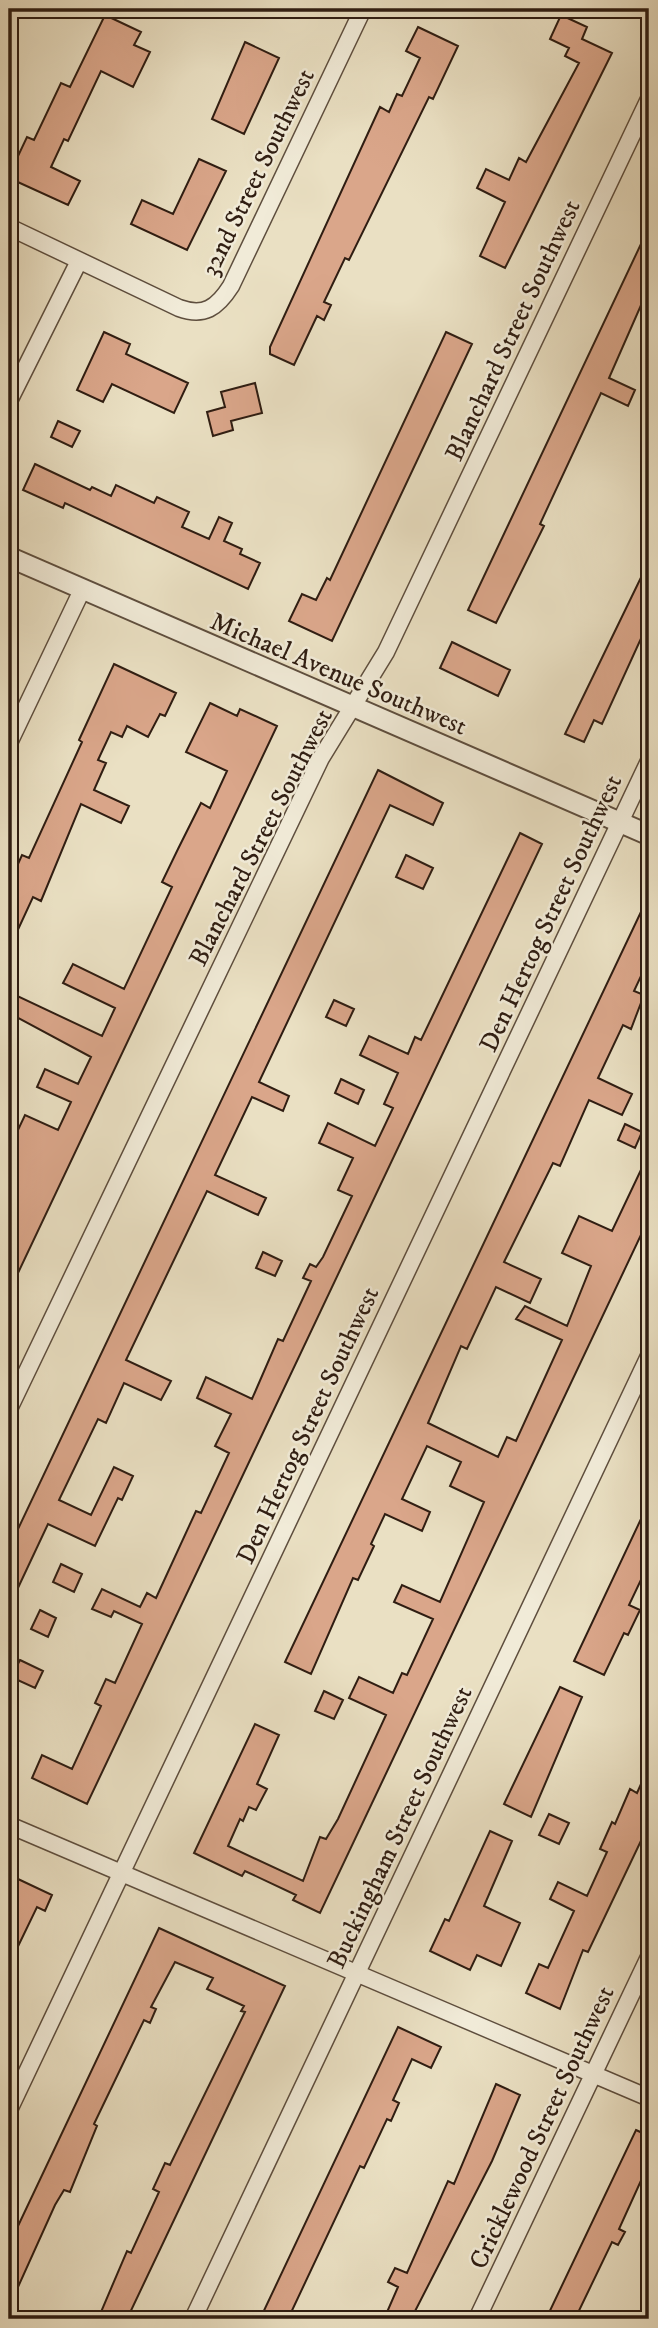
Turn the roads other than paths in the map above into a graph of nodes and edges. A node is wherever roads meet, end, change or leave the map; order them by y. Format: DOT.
graph roads {
  1 [pos="363,9"];
  2 [pos="649,99"];
  3 [pos="9,227"];
  4 [pos="79,261"];
  5 [pos="9,401"];
  6 [pos="9,557"];
  7 [pos="82,590"];
  8 [pos="352,708"];
  9 [pos="9,743"];
  10 [pos="649,761"];
  11 [pos="620,822"];
  12 [pos="649,835"];
  13 [pos="649,1356"];
  14 [pos="9,1409"];
  15 [pos="9,1825"];
  16 [pos="121,1873"];
  17 [pos="649,1956"];
  18 [pos="356,1975"];
  19 [pos="593,2074"];
  20 [pos="649,2098"];
  21 [pos="9,2110"];
  22 [pos="192,2319"];
  23 [pos="477,2319"];
  1 -- 4 [label="street, 32nd Street Southwest"];
  2 -- 8 [label="street, Blanchard Street Southwest"];
  3 -- 4 [label="street, 32nd Street Southwest"];
  4 -- 5 [label="street"];
  6 -- 7 [label="street, Michael Avenue Southwest"];
  7 -- 8 [label="street, Michael Avenue Southwest"];
  7 -- 9 [label="street"];
  8 -- 11 [label="street, Michael Avenue Southwest"];
  8 -- 14 [label="street, Blanchard Street Southwest"];
  10 -- 11 [label="street, Den Hertog Street Southwest"];
  11 -- 12 [label="street, Michael Avenue Southwest"];
  11 -- 16 [label="street, Den Hertog Street Southwest"];
  13 -- 18 [label="street, Buckingham Street Southwest"];
  15 -- 16 [label="street"];
  16 -- 18 [label="street"];
  16 -- 21 [label="street, Den Hertog Street Southwest"];
  17 -- 19 [label="street, Cricklewood Street Southwest"];
  18 -- 19 [label="street"];
  18 -- 22 [label="street, Buckingham Street Southwest"];
  19 -- 20 [label="street"];
  19 -- 23 [label="street, Cricklewood Street Southwest"];
}
